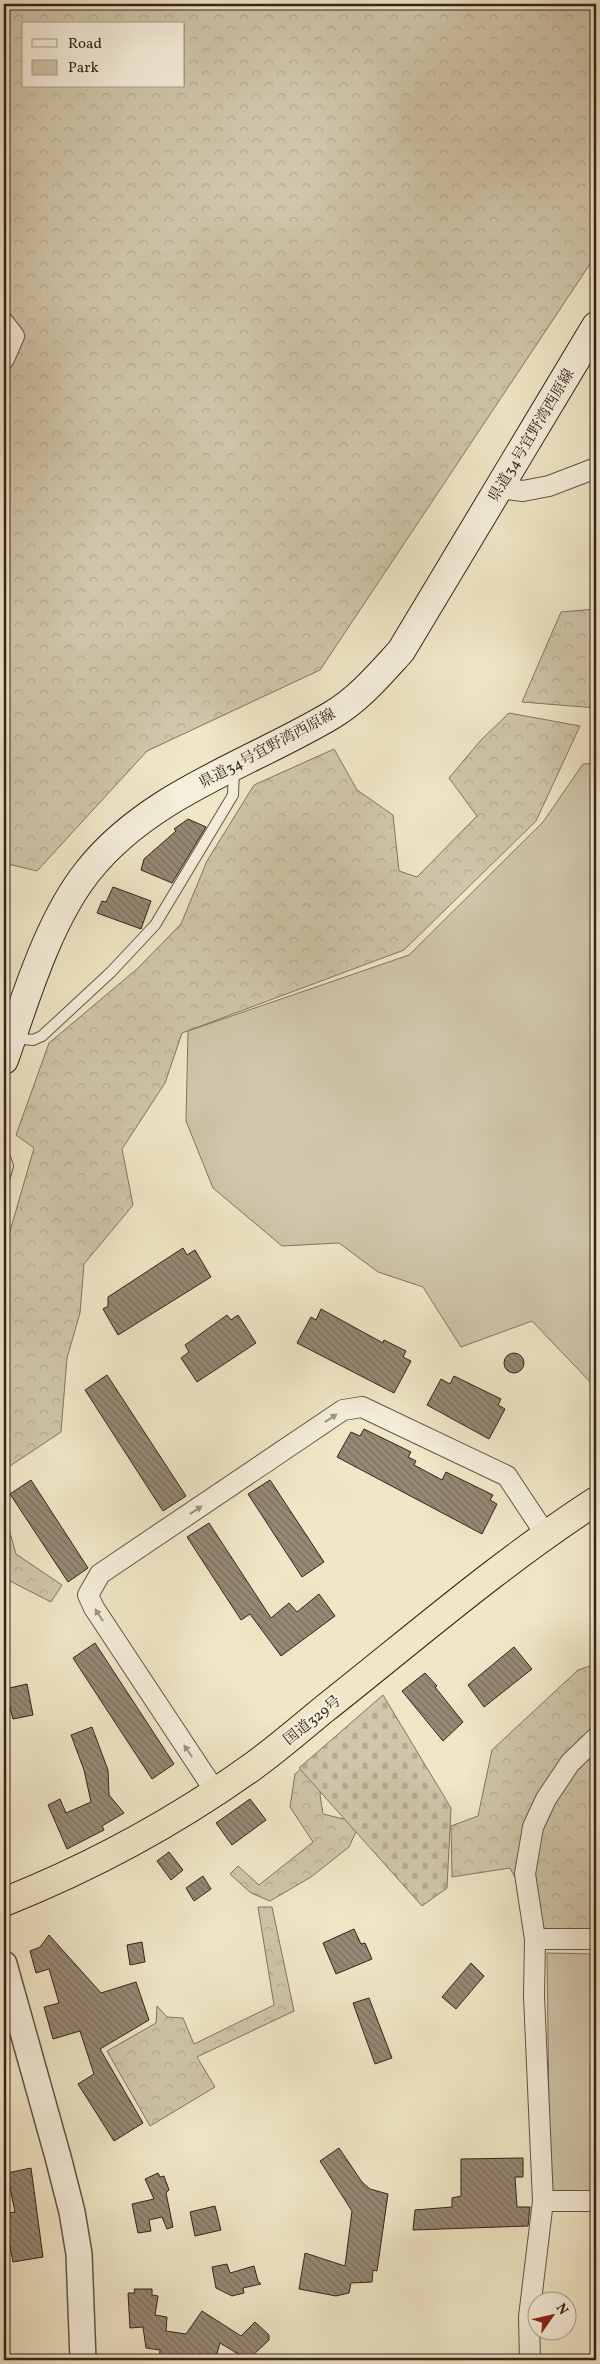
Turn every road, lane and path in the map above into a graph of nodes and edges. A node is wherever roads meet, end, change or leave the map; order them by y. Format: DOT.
graph roads {
  1 [pos="4,322"];
  2 [pos="596,326"];
  3 [pos="4,359"];
  4 [pos="596,468"];
  5 [pos="498,488"];
  6 [pos="234,768"];
  7 [pos="8,1049"];
  8 [pos="4,1155"];
  9 [pos="4,1180"];
  10 [pos="596,1501"];
  11 [pos="546,1535"];
  12 [pos="596,1738"];
  13 [pos="215,1791"];
  14 [pos="4,1902"];
  15 [pos="535,1939"];
  16 [pos="596,1939"];
  17 [pos="4,1964"];
  18 [pos="543,2201"];
  19 [pos="596,2201"];
  20 [pos="83,2360"];
  21 [pos="530,2360"];
  1 -- 3 [label="street"];
  2 -- 5 [label="main road, 県道34号宜野湾西原線"];
  4 -- 5 [label="street"];
  5 -- 6 [label="main road, 県道34号宜野湾西原線"];
  6 -- 7 [label="lane"];
  6 -- 7 [label="main road, 県道34号宜野湾西原線"];
  8 -- 9 [label="lane"];
  10 -- 11 [label="highway, 国道329号"];
  11 -- 13 [label="highway, 国道329号"];
  13 -- 11 [label="street, one-way"];
  12 -- 15 [label="street"];
  13 -- 14 [label="highway, 国道329号"];
  15 -- 16 [label="street"];
  15 -- 18 [label="street"];
  17 -- 20 [label="street"];
  18 -- 19 [label="street"];
  18 -- 21 [label="street"];
}
